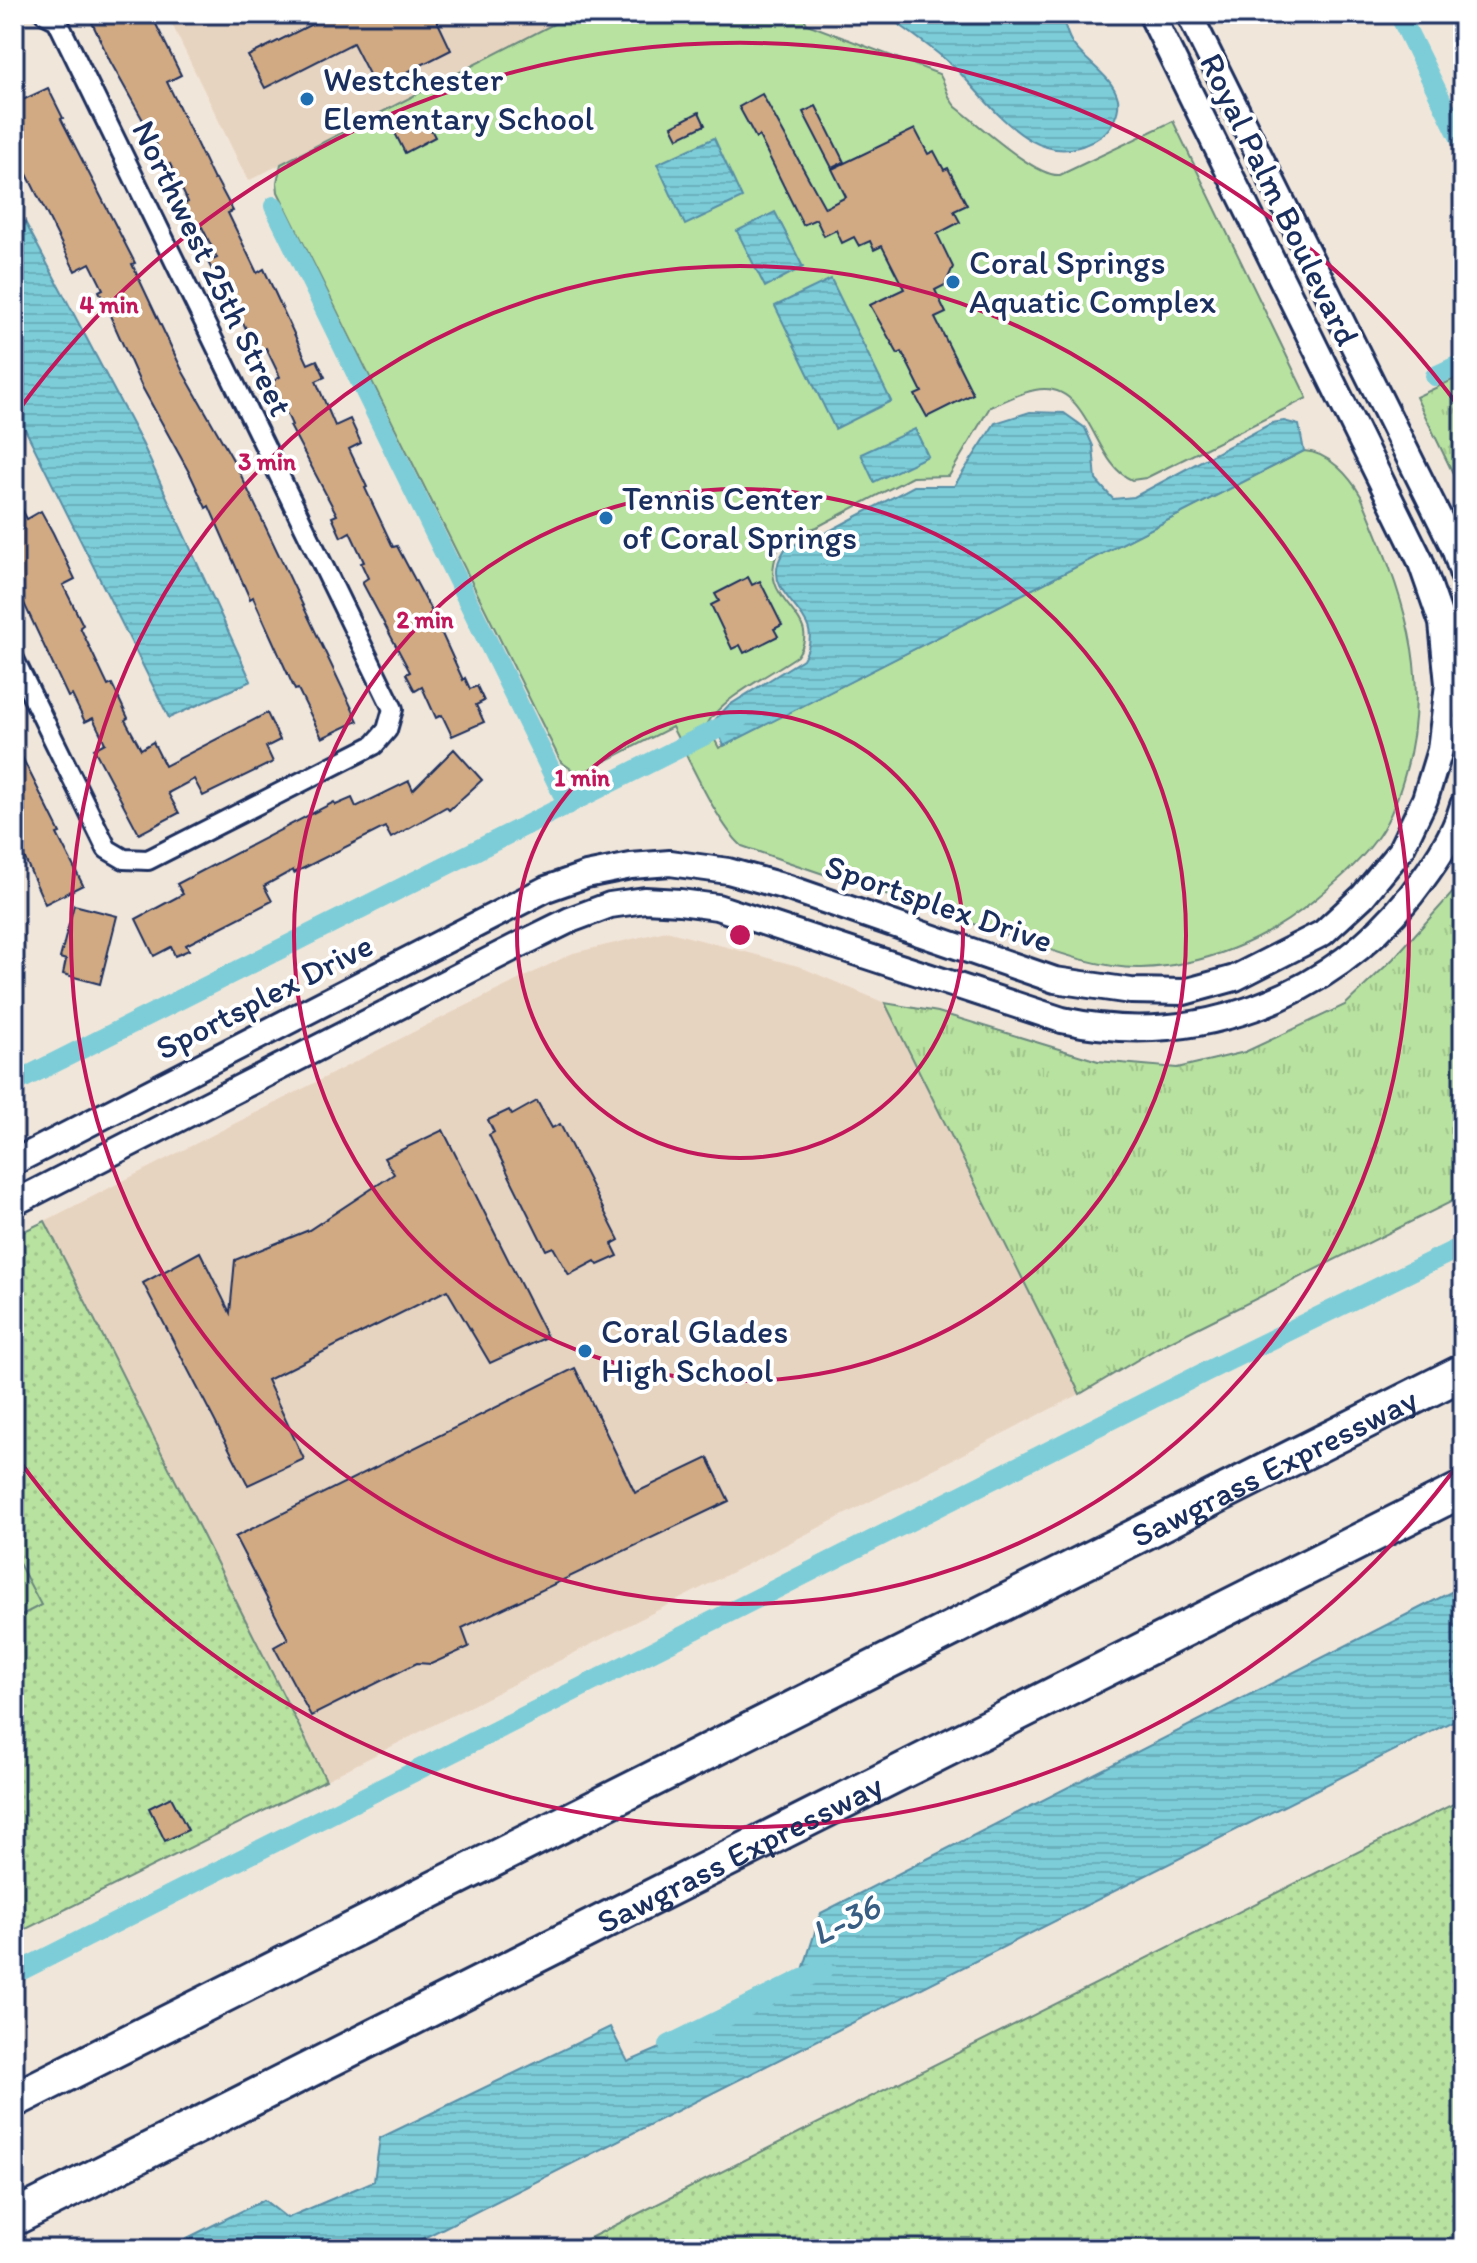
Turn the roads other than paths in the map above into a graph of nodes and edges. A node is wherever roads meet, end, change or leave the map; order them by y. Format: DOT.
graph roads {
  1 [pos="45,14"];
  2 [pos="1151,14"];
  3 [pos="1189,14"];
  4 [pos="1349,414"];
  5 [pos="1463,575"];
  6 [pos="14,659"];
  7 [pos="1463,805"];
  8 [pos="14,1162"];
  9 [pos="14,1203"];
  10 [pos="1463,1372"];
  11 [pos="1463,1489"];
  12 [pos="14,2100"];
  13 [pos="14,2218"];
  1 -- 6 [label="street, Northwest 25th Street"];
  2 -- 4 [label="street, Royal Palm Boulevard"];
  3 -- 5 [label="street, Royal Palm Boulevard"];
  4 -- 8 [label="street, Sportsplex Drive"];
  7 -- 9 [label="street, Sportsplex Drive"];
  10 -- 12 [label="highway, Sawgrass Expressway"];
  11 -- 13 [label="highway, Sawgrass Expressway"];
}
